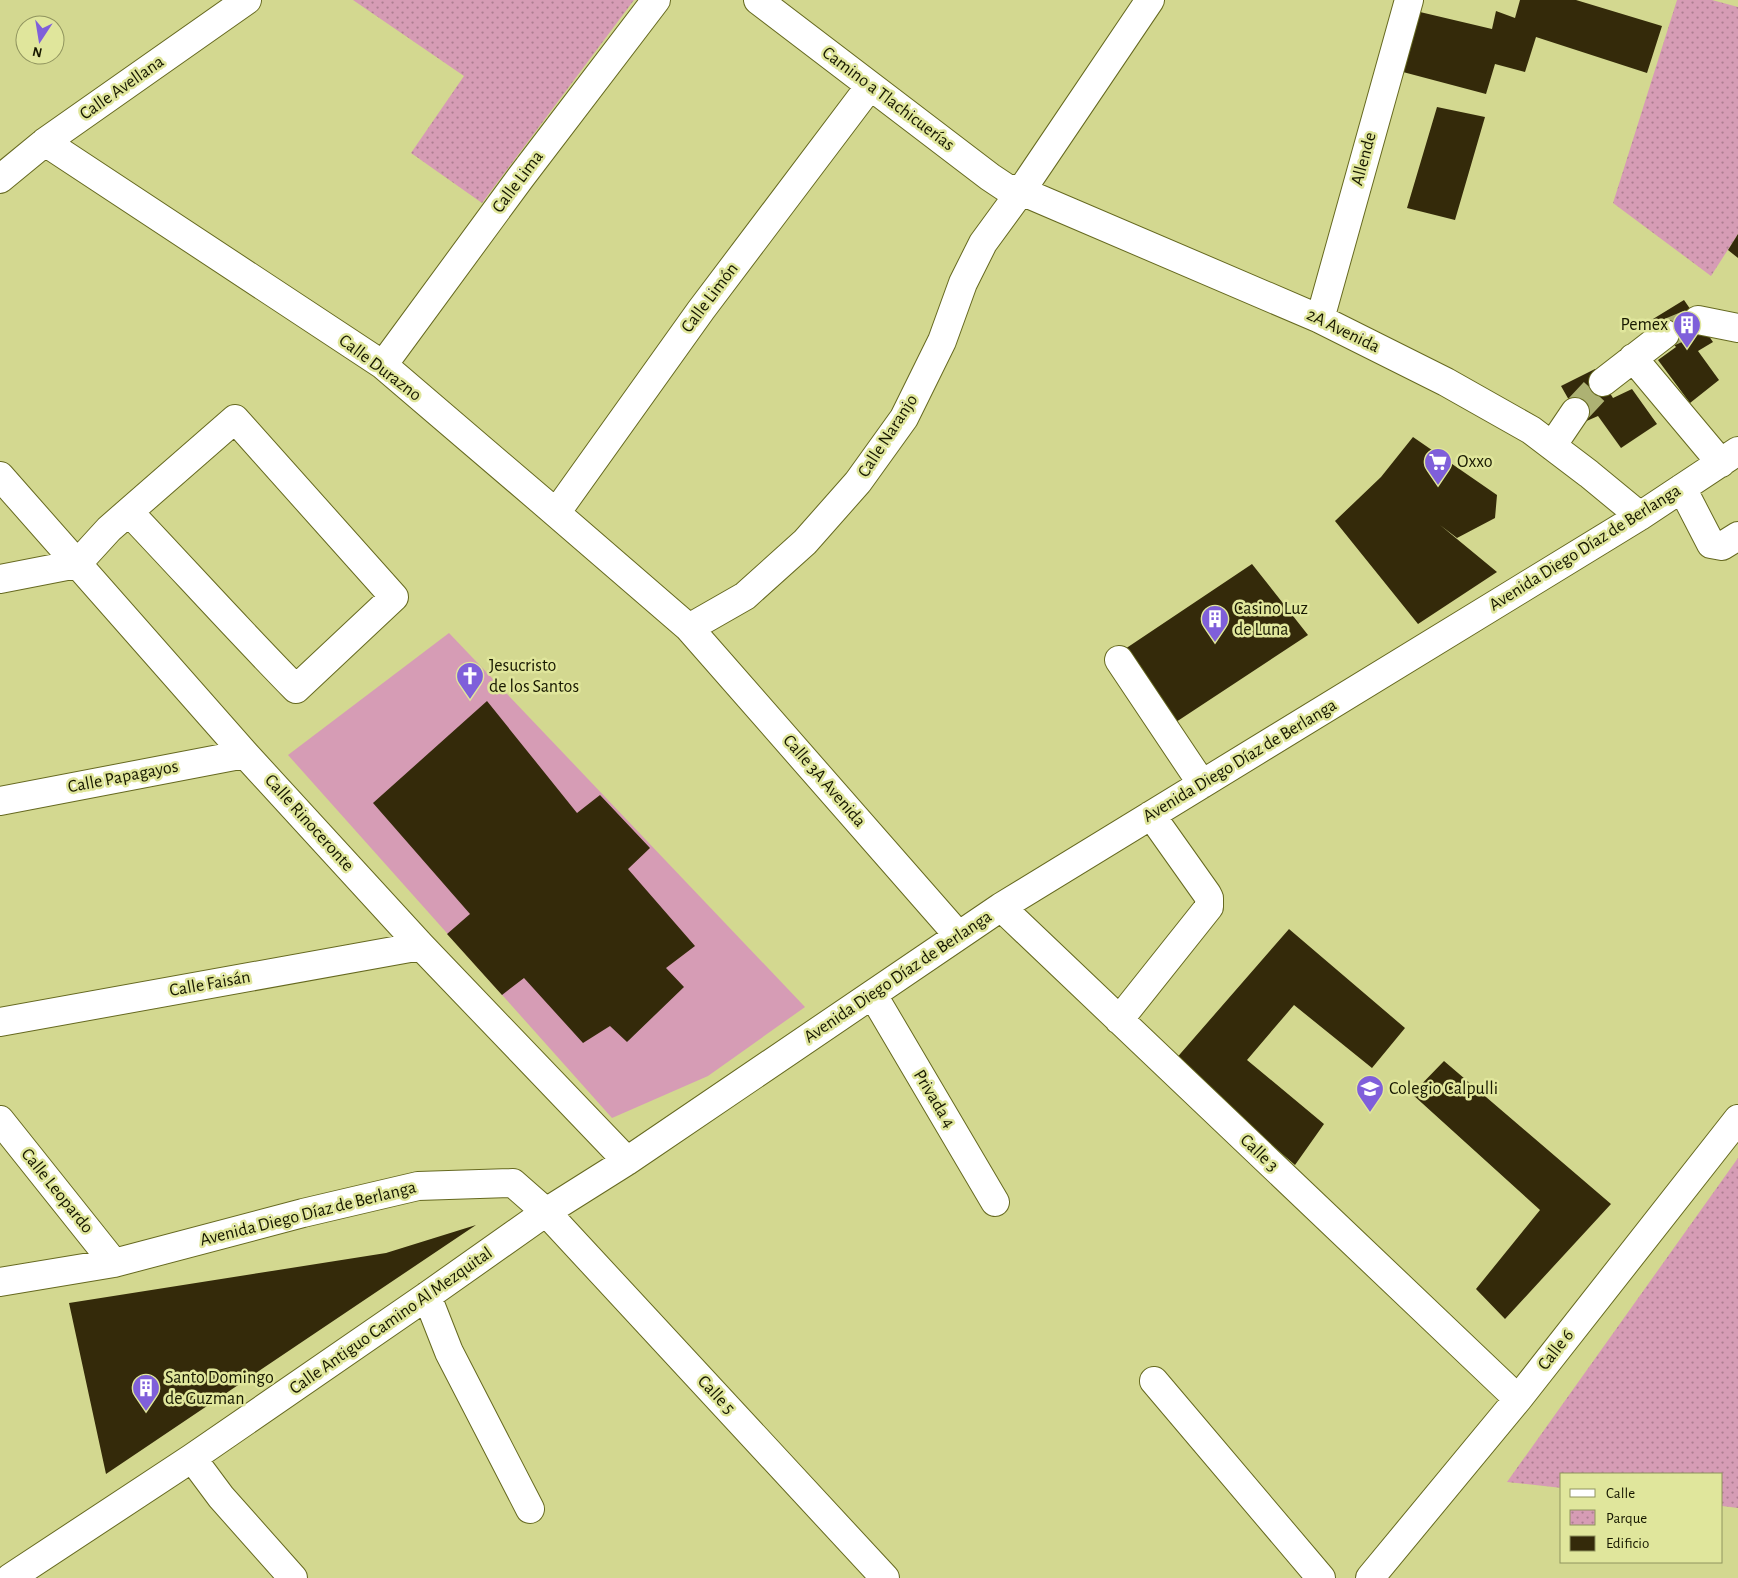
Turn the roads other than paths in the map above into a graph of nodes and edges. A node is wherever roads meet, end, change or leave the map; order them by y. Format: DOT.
graph roads {
  1 [pos="247,0"];
  2 [pos="656,0"];
  3 [pos="758,0"];
  4 [pos="1150,0"];
  5 [pos="1409,0"];
  6 [pos="870,86"];
  7 [pos="45,142"];
  8 [pos="0,179"];
  9 [pos="1021,191"];
  10 [pos="1320,319"];
  11 [pos="1698,320"];
  12 [pos="1738,328"];
  13 [pos="1665,334"];
  14 [pos="1633,358"];
  15 [pos="383,365"];
  16 [pos="1603,382"];
  17 [pos="1575,412"];
  18 [pos="1552,446"];
  19 [pos="1729,457"];
  20 [pos="0,476"];
  21 [pos="1682,488"];
  22 [pos="128,512"];
  23 [pos="556,513"];
  24 [pos="1640,516"];
  25 [pos="1738,536"];
  26 [pos="77,564"];
  27 [pos="0,579"];
  28 [pos="689,628"];
  29 [pos="1119,660"];
  30 [pos="246,754"];
  31 [pos="1202,784"];
  32 [pos="0,801"];
  33 [pos="1151,815"];
  34 [pos="1001,907"];
  35 [pos="958,935"];
  36 [pos="421,946"];
  37 [pos="873,996"];
  38 [pos="1119,1020"];
  39 [pos="0,1022"];
  40 [pos="1738,1119"];
  41 [pos="0,1120"];
  42 [pos="627,1161"];
  43 [pos="995,1202"];
  44 [pos="546,1212"];
  45 [pos="114,1263"];
  46 [pos="0,1282"];
  47 [pos="428,1296"];
  48 [pos="1154,1381"];
  49 [pos="1518,1399"];
  50 [pos="192,1458"];
  51 [pos="530,1509"];
  52 [pos="10,1578"];
  53 [pos="293,1578"];
  54 [pos="885,1578"];
  55 [pos="1321,1578"];
  56 [pos="1370,1578"];
  1 -- 7 [label="street, Calle Avellana"];
  2 -- 15 [label="street, Calle Lima"];
  3 -- 6 [label="street, Camino a Tlachicuerías"];
  4 -- 9 [label="street, Calle Naranjo"];
  5 -- 10 [label="street, Allende"];
  6 -- 9 [label="street, Camino a Tlachicuerías"];
  6 -- 23 [label="street, Calle Limón"];
  7 -- 8 [label="street, Calle Avellana"];
  7 -- 15 [label="street, Calle Durazno"];
  9 -- 10 [label="street, 2A Avenida"];
  9 -- 28 [label="street, Calle Naranjo"];
  10 -- 18 [label="street, 2A Avenida"];
  11 -- 12 [label="street"];
  13 -- 14 [label="street"];
  14 -- 16 [label="street"];
  14 -- 19 [label="street"];
  15 -- 23 [label="street, Calle Durazno"];
  17 -- 18 [label="street"];
  18 -- 24 [label="street, 2A Avenida"];
  19 -- 21 [label="street, Avenida Diego Díaz de Berlanga"];
  20 -- 26 [label="street, Calle Rinoceronte"];
  21 -- 24 [label="street, Avenida Diego Díaz de Berlanga"];
  21 -- 25 [label="street"];
  22 -- 22 [label="street"];
  22 -- 26 [label="street"];
  23 -- 28 [label="street, Calle Durazno"];
  24 -- 31 [label="street, Avenida Diego Díaz de Berlanga"];
  26 -- 27 [label="street"];
  26 -- 30 [label="street, Calle Rinoceronte"];
  28 -- 35 [label="street, Calle 3A Avenida"];
  29 -- 31 [label="street"];
  30 -- 32 [label="street, Calle Papagayos"];
  30 -- 36 [label="street, Calle Rinoceronte"];
  31 -- 33 [label="street, Avenida Diego Díaz de Berlanga"];
  33 -- 34 [label="street, Avenida Diego Díaz de Berlanga"];
  33 -- 38 [label="street"];
  34 -- 35 [label="street, Avenida Diego Díaz de Berlanga"];
  34 -- 38 [label="street, Calle 3"];
  35 -- 37 [label="street, Avenida Diego Díaz de Berlanga"];
  36 -- 39 [label="street, Calle Faisán"];
  36 -- 42 [label="street, Calle Rinoceronte"];
  37 -- 42 [label="street, Avenida Diego Díaz de Berlanga"];
  37 -- 43 [label="street, Privada 4"];
  38 -- 49 [label="street, Calle 3"];
  40 -- 49 [label="street, Calle 6"];
  41 -- 45 [label="street, Calle Leopardo"];
  42 -- 44 [label="street, Avenida Diego Díaz de Berlanga"];
  44 -- 45 [label="street, Avenida Diego Díaz de Berlanga"];
  44 -- 47 [label="street, Calle Antiguo Camino Al Mezquital"];
  44 -- 54 [label="street, Calle 5"];
  45 -- 46 [label="street, Avenida Diego Díaz de Berlanga"];
  47 -- 50 [label="street, Calle Antiguo Camino Al Mezquital"];
  47 -- 51 [label="street"];
  48 -- 55 [label="street"];
  49 -- 56 [label="street, Calle 6"];
  50 -- 52 [label="street, Calle Antiguo Camino Al Mezquital"];
  50 -- 53 [label="street"];
}
